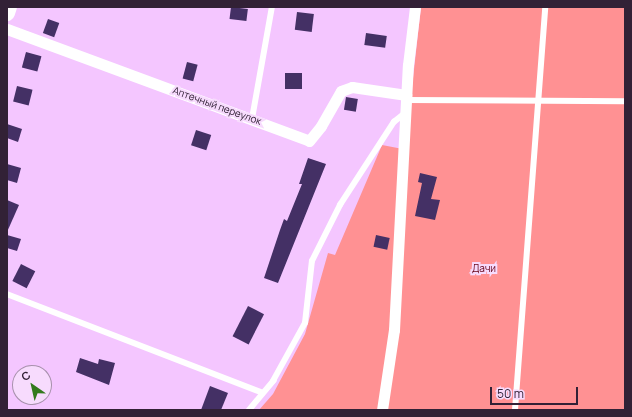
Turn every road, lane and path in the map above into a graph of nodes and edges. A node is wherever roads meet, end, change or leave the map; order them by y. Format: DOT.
graph roads {
  1 [pos="9,7"];
  2 [pos="272,7"];
  3 [pos="415,7"];
  4 [pos="545,7"];
  5 [pos="7,13"];
  6 [pos="7,29"];
  7 [pos="406,97"];
  8 [pos="539,101"];
  9 [pos="625,101"];
  10 [pos="405,113"];
  11 [pos="252,118"];
  12 [pos="7,294"];
  13 [pos="263,393"];
  14 [pos="249,410"];
  15 [pos="382,410"];
  16 [pos="515,410"];
  1 -- 5 [label="street"];
  2 -- 11 [label="lane"];
  3 -- 7 [label="street"];
  4 -- 8 [label="lane"];
  6 -- 11 [label="street, Аптечный переулок"];
  7 -- 8 [label="lane"];
  7 -- 10 [label="street"];
  7 -- 11 [label="street, Аптечный переулок"];
  8 -- 9 [label="lane"];
  8 -- 16 [label="lane"];
  10 -- 13 [label="lane"];
  10 -- 15 [label="street"];
  12 -- 13 [label="lane"];
  13 -- 14 [label="lane"];
}
